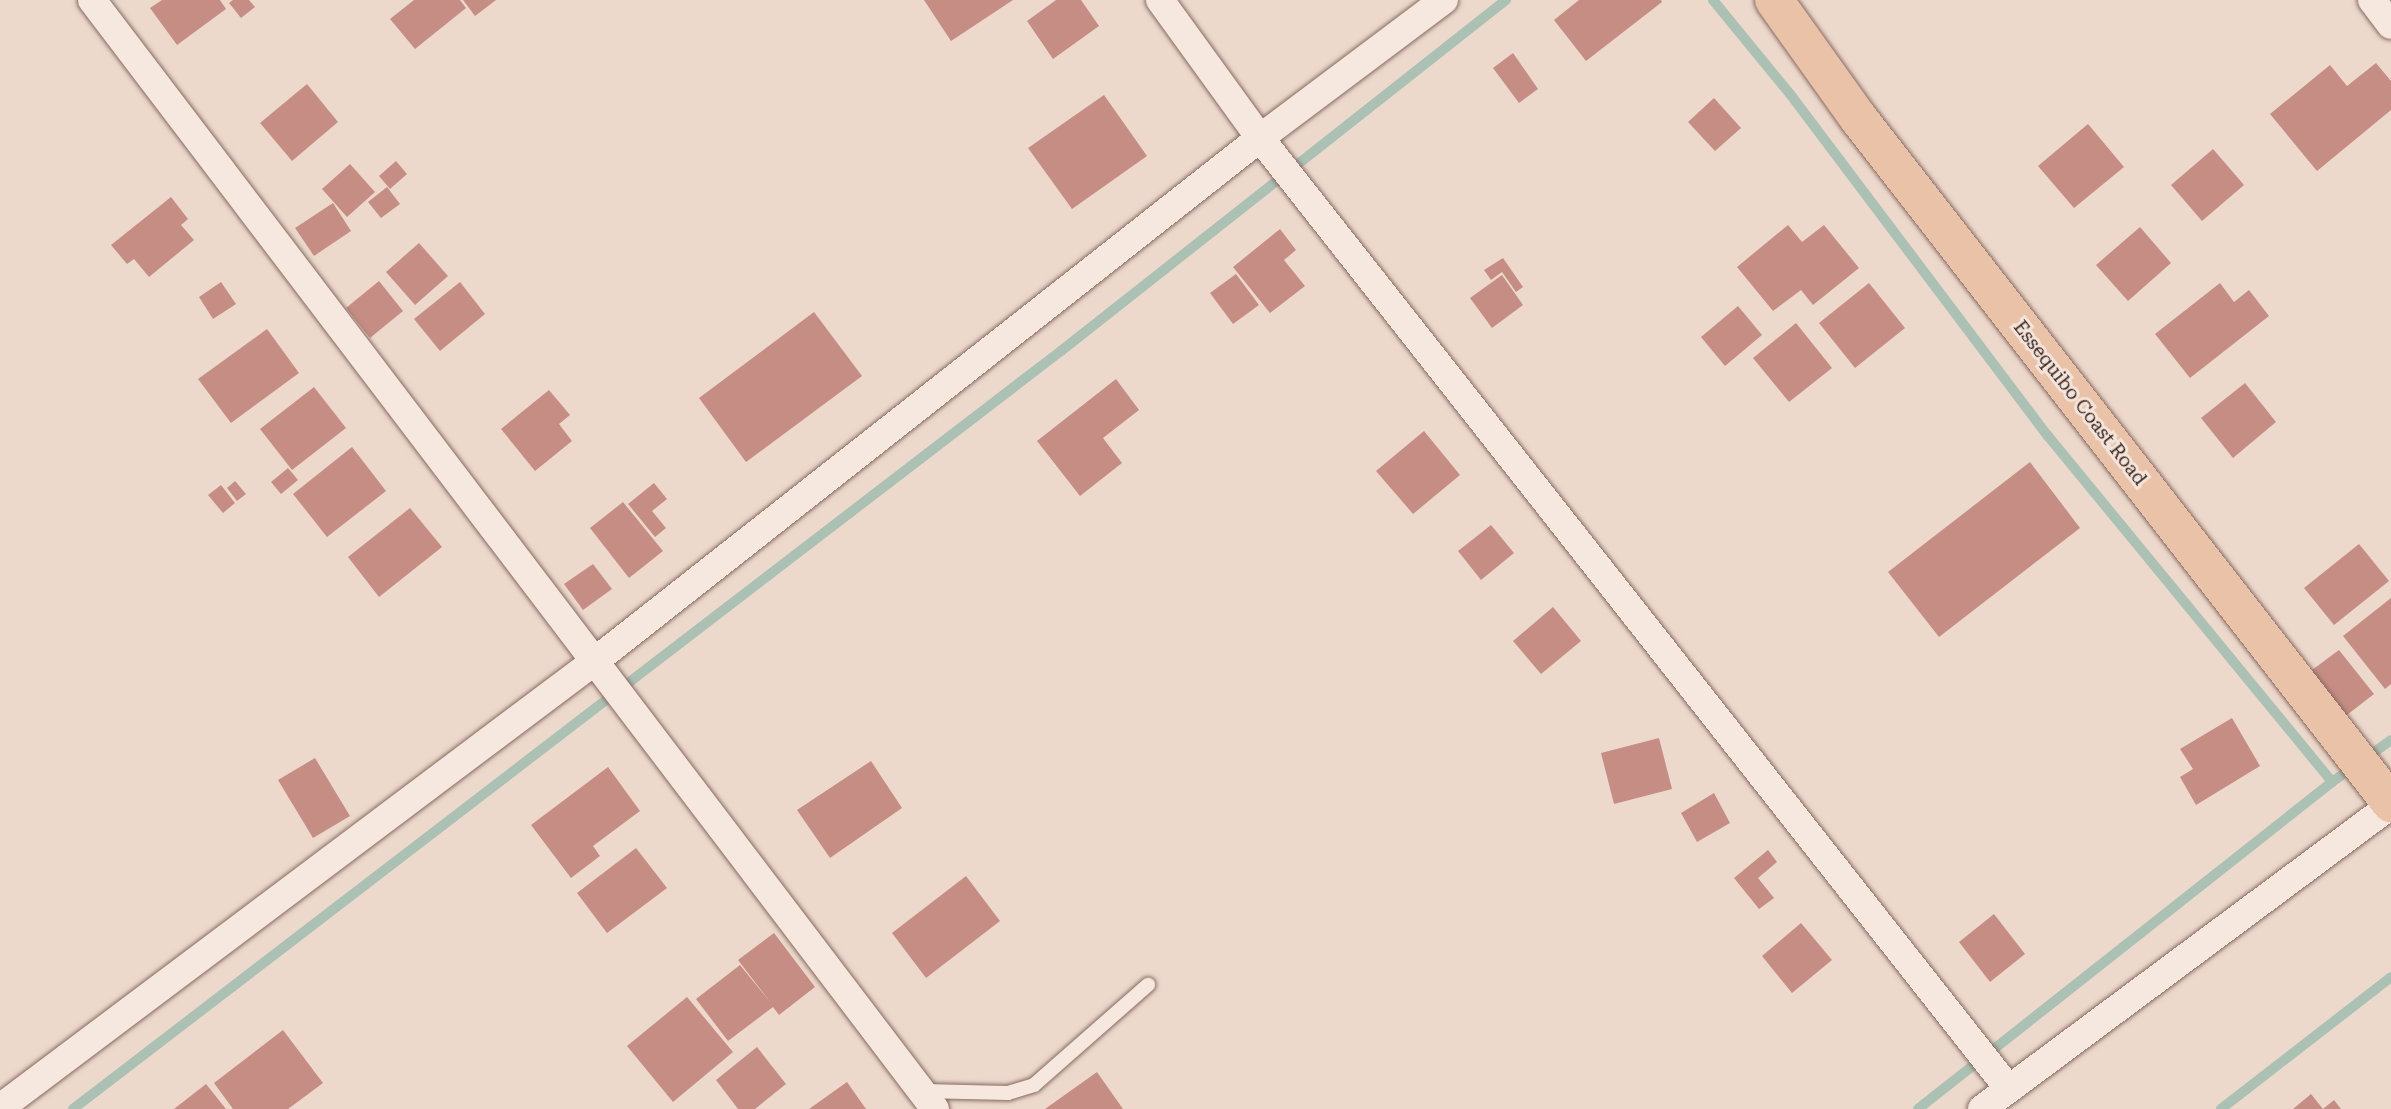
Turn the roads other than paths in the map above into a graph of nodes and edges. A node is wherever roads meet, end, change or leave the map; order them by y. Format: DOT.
graph roads {
  1 [pos="92,0"];
  2 [pos="1160,0"];
  3 [pos="1444,0"];
  4 [pos="1774,0"];
  5 [pos="2372,0"];
  6 [pos="2391,25"];
  7 [pos="1260,138"];
  8 [pos="595,661"];
  9 [pos="2391,804"];
  10 [pos="1148,985"];
  11 [pos="2008,1087"];
  12 [pos="928,1100"];
  13 [pos="0,1108"];
  14 [pos="1982,1109"];
  1 -- 8 [label="street"];
  2 -- 7 [label="street"];
  3 -- 7 [label="street"];
  4 -- 9 [label="main road, Essequibo Coast Road"];
  5 -- 6 [label="street"];
  7 -- 8 [label="street"];
  7 -- 11 [label="street"];
  8 -- 12 [label="street"];
  8 -- 13 [label="street"];
  9 -- 11 [label="street"];
  10 -- 12 [label="lane"];
  11 -- 14 [label="street"];
}
